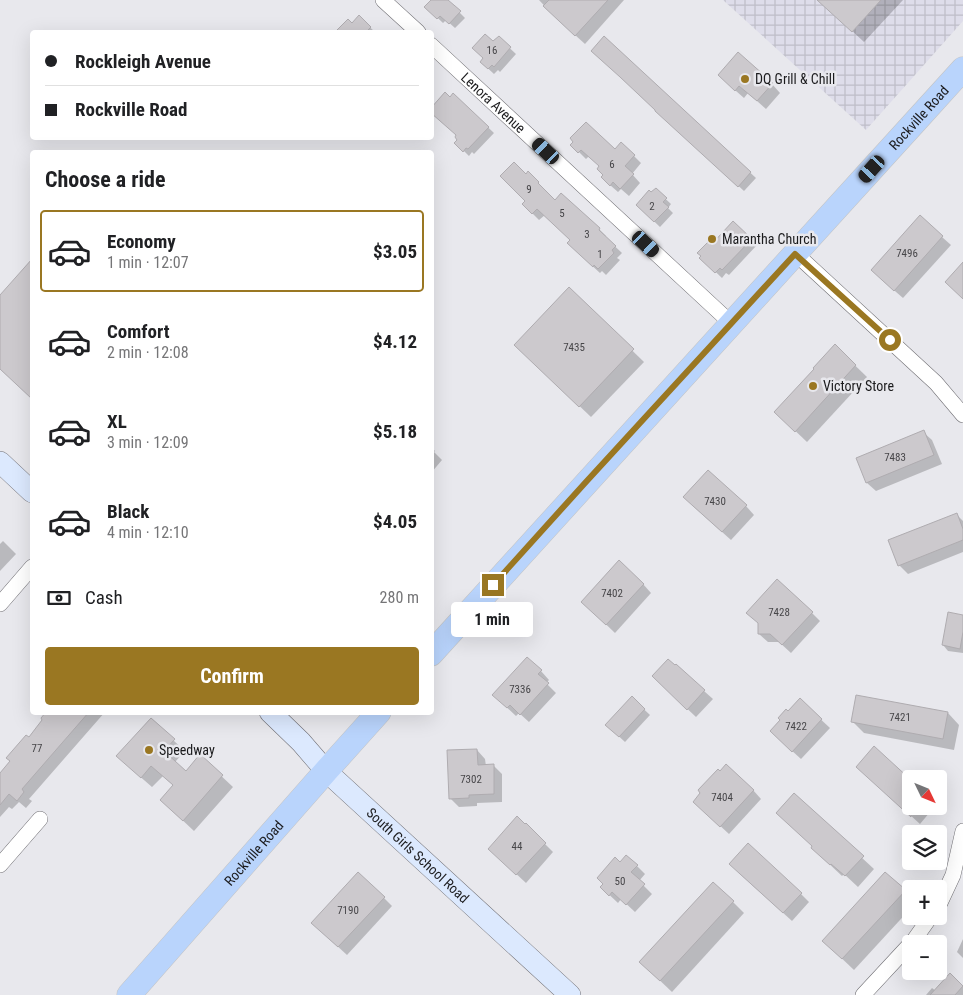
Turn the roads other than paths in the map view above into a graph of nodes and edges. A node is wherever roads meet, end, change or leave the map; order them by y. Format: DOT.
graph roads {
  1 [pos="383,0"];
  2 [pos="416,30"];
  3 [pos="434,48"];
  4 [pos="963,69"];
  5 [pos="795,254"];
  6 [pos="732,324"];
  7 [pos="963,415"];
  8 [pos="0,462"];
  9 [pos="30,490"];
  10 [pos="30,569"];
  11 [pos="0,604"];
  12 [pos="434,651"];
  13 [pos="273,715"];
  14 [pos="376,715"];
  15 [pos="326,771"];
  16 [pos="40,819"];
  17 [pos="963,831"];
  18 [pos="0,865"];
  19 [pos="947,888"];
  20 [pos="925,925"];
  21 [pos="129,995"];
  22 [pos="570,995"];
  23 [pos="863,995"];
  1 -- 2 [label="street"];
  3 -- 6 [label="street, Lenora Avenue"];
  4 -- 5 [label="main road, Rockville Road"];
  5 -- 6 [label="main road, Rockville Road"];
  5 -- 7 [label="street"];
  6 -- 12 [label="main road, Rockville Road"];
  8 -- 9 [label="main road"];
  10 -- 11 [label="street"];
  13 -- 15 [label="main road, South Girls School Road"];
  14 -- 15 [label="main road, Rockville Road"];
  15 -- 21 [label="main road, Rockville Road"];
  15 -- 22 [label="main road, South Girls School Road"];
  16 -- 18 [label="street"];
  17 -- 19 [label="street"];
  20 -- 23 [label="street"];
}
